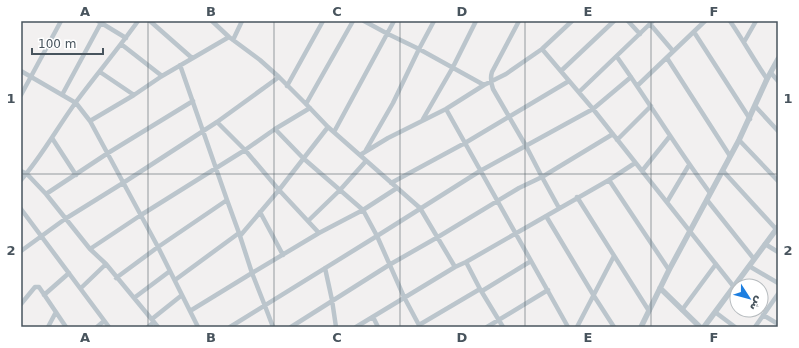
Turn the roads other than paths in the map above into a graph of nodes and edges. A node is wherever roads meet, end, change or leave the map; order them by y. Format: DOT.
graph roads {
  1 [pos="61,21"];
  2 [pos="138,21"];
  3 [pos="150,21"];
  4 [pos="212,21"];
  5 [pos="242,21"];
  6 [pos="323,21"];
  7 [pos="353,21"];
  8 [pos="364,21"];
  9 [pos="394,21"];
  10 [pos="434,21"];
  11 [pos="476,21"];
  12 [pos="519,21"];
  13 [pos="572,21"];
  14 [pos="614,21"];
  15 [pos="628,21"];
  16 [pos="730,21"];
  17 [pos="756,21"];
  18 [pos="100,22"];
  19 [pos="651,22"];
  20 [pos="703,22"];
  21 [pos="694,32"];
  22 [pos="388,34"];
  23 [pos="640,34"];
  24 [pos="126,38"];
  25 [pos="231,38"];
  26 [pos="744,42"];
  27 [pos="121,44"];
  28 [pos="419,49"];
  29 [pos="542,49"];
  30 [pos="673,51"];
  31 [pos="616,57"];
  32 [pos="192,58"];
  33 [pos="667,58"];
  34 [pos="778,59"];
  35 [pos="180,65"];
  36 [pos="453,67"];
  37 [pos="21,71"];
  38 [pos="561,71"];
  39 [pos="100,72"];
  40 [pos="162,76"];
  41 [pos="769,76"];
  42 [pos="31,77"];
  43 [pos="631,77"];
  44 [pos="278,78"];
  45 [pos="569,81"];
  46 [pos="778,81"];
  47 [pos="491,82"];
  48 [pos="484,85"];
  49 [pos="287,86"];
  50 [pos="637,86"];
  51 [pos="579,92"];
  52 [pos="62,94"];
  53 [pos="21,95"];
  54 [pos="134,95"];
  55 [pos="193,101"];
  56 [pos="76,102"];
  57 [pos="308,106"];
  58 [pos="651,106"];
  59 [pos="755,106"];
  60 [pos="446,109"];
  61 [pos="593,109"];
  62 [pos="510,116"];
  63 [pos="750,119"];
  64 [pos="424,120"];
  65 [pos="90,121"];
  66 [pos="217,122"];
  67 [pos="328,127"];
  68 [pos="276,129"];
  69 [pos="203,131"];
  70 [pos="778,131"];
  71 [pos="334,132"];
  72 [pos="613,134"];
  73 [pos="670,136"];
  74 [pos="52,138"];
  75 [pos="617,140"];
  76 [pos="739,140"];
  77 [pos="465,142"];
  78 [pos="526,146"];
  79 [pos="245,150"];
  80 [pos="366,150"];
  81 [pos="108,153"];
  82 [pos="360,155"];
  83 [pos="730,156"];
  84 [pos="303,158"];
  85 [pos="366,162"];
  86 [pos="635,163"];
  87 [pos="689,165"];
  88 [pos="215,168"];
  89 [pos="480,170"];
  90 [pos="21,171"];
  91 [pos="642,171"];
  92 [pos="723,171"];
  93 [pos="27,174"];
  94 [pos="76,175"];
  95 [pos="542,177"];
  96 [pos="21,180"];
  97 [pos="609,180"];
  98 [pos="778,181"];
  99 [pos="123,183"];
  100 [pos="391,183"];
  101 [pos="397,188"];
  102 [pos="278,190"];
  103 [pos="340,190"];
  104 [pos="710,193"];
  105 [pos="46,194"];
  106 [pos="577,197"];
  107 [pos="226,200"];
  108 [pos="707,200"];
  109 [pos="497,202"];
  110 [pos="668,202"];
  111 [pos="21,208"];
  112 [pos="420,208"];
  113 [pos="559,208"];
  114 [pos="363,210"];
  115 [pos="260,212"];
  116 [pos="141,216"];
  117 [pos="546,216"];
  118 [pos="66,219"];
  119 [pos="308,221"];
  120 [pos="777,228"];
  121 [pos="690,230"];
  122 [pos="239,234"];
  123 [pos="319,234"];
  124 [pos="515,234"];
  125 [pos="377,236"];
  126 [pos="41,237"];
  127 [pos="438,237"];
  128 [pos="765,244"];
  129 [pos="158,247"];
  130 [pos="90,249"];
  131 [pos="21,251"];
  132 [pos="778,252"];
  133 [pos="283,255"];
  134 [pos="614,256"];
  135 [pos="754,259"];
  136 [pos="531,261"];
  137 [pos="466,262"];
  138 [pos="106,264"];
  139 [pos="716,264"];
  140 [pos="390,265"];
  141 [pos="749,266"];
  142 [pos="455,267"];
  143 [pos="325,268"];
  144 [pos="669,270"];
  145 [pos="170,271"];
  146 [pos="69,273"];
  147 [pos="252,273"];
  148 [pos="116,278"];
  149 [pos="740,278"];
  150 [pos="175,280"];
  151 [pos="778,283"];
  152 [pos="729,284"];
  153 [pos="81,288"];
  154 [pos="660,288"];
  155 [pos="481,290"];
  156 [pos="548,290"];
  157 [pos="729,293"];
  158 [pos="778,294"];
  159 [pos="44,295"];
  160 [pos="182,295"];
  161 [pos="594,296"];
  162 [pos="404,297"];
  163 [pos="134,298"];
  164 [pos="332,300"];
  165 [pos="21,304"];
  166 [pos="769,304"];
  167 [pos="265,306"];
  168 [pos="682,310"];
  169 [pos="190,311"];
  170 [pos="649,311"];
  171 [pos="56,312"];
  172 [pos="715,312"];
  173 [pos="769,316"];
  174 [pos="373,317"];
  175 [pos="760,318"];
  176 [pos="498,320"];
  177 [pos="104,321"];
  178 [pos="153,321"];
  179 [pos="778,324"];
  180 [pos="564,325"];
  181 [pos="419,326"];
  182 [pos="643,326"];
  183 [pos="48,327"];
  184 [pos="66,327"];
  185 [pos="97,327"];
  186 [pos="110,327"];
  187 [pos="148,327"];
  188 [pos="158,327"];
  189 [pos="198,327"];
  190 [pos="230,327"];
  191 [pos="273,327"];
  192 [pos="291,327"];
  193 [pos="336,327"];
  194 [pos="356,327"];
  195 [pos="378,327"];
  196 [pos="487,327"];
  197 [pos="503,327"];
  198 [pos="568,327"];
  199 [pos="577,327"];
  200 [pos="614,327"];
  201 [pos="700,327"];
  202 [pos="704,327"];
  203 [pos="735,327"];
  204 [pos="755,327"];
  1 -- 42 [label="street"];
  2 -- 24 [label="street"];
  3 -- 32 [label="street"];
  4 -- 25 [label="street"];
  5 -- 25 [label="street"];
  6 -- 49 [label="street"];
  7 -- 57 [label="street"];
  8 -- 22 [label="street"];
  9 -- 22 [label="street"];
  10 -- 28 [label="street"];
  11 -- 36 [label="street"];
  12 -- 47 [label="street"];
  13 -- 29 [label="street"];
  14 -- 38 [label="street"];
  15 -- 23 [label="street"];
  16 -- 26 [label="street"];
  17 -- 26 [label="street"];
  18 -- 24 [label="street"];
  18 -- 52 [label="street"];
  19 -- 23 [label="street"];
  19 -- 30 [label="street"];
  20 -- 21 [label="street"];
  21 -- 30 [label="street"];
  21 -- 63 [label="street"];
  22 -- 28 [label="street"];
  22 -- 71 [label="street"];
  23 -- 31 [label="street"];
  24 -- 27 [label="street"];
  25 -- 32 [label="street"];
  25 -- 44 [label="street"];
  26 -- 41 [label="street"];
  27 -- 39 [label="street"];
  27 -- 40 [label="street"];
  28 -- 36 [label="street"];
  28 -- 80 [label="street"];
  29 -- 38 [label="street"];
  29 -- 47 [label="street"];
  30 -- 33 [label="street"];
  31 -- 43 [label="street"];
  31 -- 51 [label="street"];
  32 -- 35 [label="street"];
  33 -- 50 [label="street"];
  33 -- 83 [label="street"];
  34 -- 41 [label="street"];
  35 -- 40 [label="street"];
  35 -- 55 [label="street"];
  36 -- 48 [label="street"];
  36 -- 64 [label="street"];
  37 -- 42 [label="street"];
  38 -- 45 [label="street"];
  39 -- 54 [label="street"];
  39 -- 56 [label="street"];
  40 -- 54 [label="street"];
  41 -- 46 [label="street"];
  41 -- 59 [label="street"];
  42 -- 52 [label="street"];
  42 -- 53 [label="street"];
  43 -- 50 [label="street"];
  43 -- 61 [label="street"];
  44 -- 49 [label="street"];
  44 -- 66 [label="street"];
  45 -- 51 [label="street"];
  45 -- 62 [label="street"];
  47 -- 48 [label="street"];
  47 -- 62 [label="street"];
  48 -- 60 [label="street"];
  49 -- 57 [label="street"];
  50 -- 58 [label="street"];
  51 -- 61 [label="street"];
  52 -- 56 [label="street"];
  54 -- 65 [label="street"];
  55 -- 69 [label="street"];
  55 -- 81 [label="street"];
  56 -- 65 [label="street"];
  56 -- 74 [label="street"];
  57 -- 67 [label="street"];
  57 -- 68 [label="street"];
  58 -- 73 [label="street"];
  58 -- 75 [label="street"];
  59 -- 63 [label="street"];
  59 -- 70 [label="street"];
  60 -- 64 [label="street"];
  60 -- 77 [label="street"];
  61 -- 72 [label="street"];
  61 -- 78 [label="street"];
  62 -- 77 [label="street"];
  62 -- 78 [label="street"];
  63 -- 76 [label="street"];
  64 -- 80 [label="street"];
  65 -- 81 [label="street"];
  66 -- 69 [label="street"];
  66 -- 79 [label="street"];
  67 -- 71 [label="street"];
  67 -- 84 [label="street"];
  68 -- 79 [label="street"];
  68 -- 84 [label="street"];
  69 -- 88 [label="street"];
  69 -- 99 [label="street"];
  71 -- 82 [label="street"];
  72 -- 75 [label="street"];
  72 -- 95 [label="street"];
  73 -- 87 [label="street"];
  73 -- 91 [label="street"];
  74 -- 93 [label="street"];
  74 -- 94 [label="street"];
  75 -- 86 [label="street"];
  76 -- 83 [label="street"];
  76 -- 98 [label="street"];
  77 -- 89 [label="street"];
  77 -- 100 [label="street"];
  78 -- 89 [label="street"];
  78 -- 95 [label="street"];
  79 -- 88 [label="street"];
  79 -- 102 [label="street"];
  80 -- 82 [label="street"];
  81 -- 94 [label="street"];
  81 -- 99 [label="street"];
  82 -- 85 [label="street"];
  83 -- 92 [label="street"];
  84 -- 102 [label="street"];
  84 -- 103 [label="street"];
  85 -- 100 [label="street"];
  85 -- 103 [label="street"];
  86 -- 91 [label="street"];
  86 -- 97 [label="street"];
  87 -- 104 [label="street"];
  87 -- 110 [label="street"];
  88 -- 107 [label="street"];
  88 -- 116 [label="street"];
  89 -- 109 [label="street"];
  89 -- 112 [label="street"];
  90 -- 93 [label="street"];
  91 -- 110 [label="street"];
  92 -- 104 [label="street"];
  92 -- 120 [label="street"];
  93 -- 96 [label="street"];
  93 -- 105 [label="street"];
  94 -- 105 [label="street"];
  95 -- 109 [label="street"];
  95 -- 113 [label="street"];
  97 -- 106 [label="street"];
  97 -- 144 [label="street"];
  99 -- 116 [label="street"];
  99 -- 118 [label="street"];
  100 -- 101 [label="street"];
  101 -- 112 [label="street"];
  101 -- 114 [label="street"];
  102 -- 115 [label="street"];
  102 -- 119 [label="street"];
  103 -- 114 [label="street"];
  103 -- 119 [label="street"];
  104 -- 108 [label="street"];
  105 -- 118 [label="street"];
  106 -- 113 [label="street"];
  106 -- 134 [label="street"];
  107 -- 122 [label="street"];
  107 -- 129 [label="street"];
  108 -- 121 [label="street"];
  108 -- 135 [label="street"];
  109 -- 124 [label="street"];
  109 -- 127 [label="street"];
  110 -- 121 [label="street"];
  111 -- 126 [label="street"];
  112 -- 125 [label="street"];
  112 -- 127 [label="street"];
  113 -- 117 [label="street"];
  114 -- 123 [label="street"];
  114 -- 125 [label="street"];
  115 -- 122 [label="street"];
  115 -- 133 [label="street"];
  116 -- 129 [label="street"];
  116 -- 130 [label="street"];
  117 -- 124 [label="street"];
  117 -- 161 [label="street"];
  118 -- 126 [label="street"];
  118 -- 130 [label="street"];
  119 -- 123 [label="street"];
  120 -- 128 [label="street"];
  121 -- 139 [label="street"];
  121 -- 144 [label="street"];
  122 -- 147 [label="street"];
  122 -- 150 [label="street"];
  123 -- 133 [label="street"];
  124 -- 136 [label="street"];
  124 -- 137 [label="street"];
  125 -- 140 [label="street"];
  125 -- 143 [label="street"];
  126 -- 131 [label="street"];
  126 -- 146 [label="street"];
  127 -- 140 [label="street"];
  127 -- 142 [label="street"];
  128 -- 132 [label="street"];
  128 -- 135 [label="street"];
  129 -- 145 [label="street"];
  129 -- 148 [label="street"];
  130 -- 138 [label="street"];
  133 -- 147 [label="street"];
  134 -- 161 [label="street"];
  134 -- 170 [label="street"];
  135 -- 141 [label="street"];
  136 -- 155 [label="street"];
  136 -- 156 [label="street"];
  137 -- 142 [label="street"];
  137 -- 155 [label="street"];
  138 -- 148 [label="street"];
  138 -- 153 [label="street"];
  139 -- 152 [label="street"];
  139 -- 168 [label="street"];
  140 -- 162 [label="street"];
  140 -- 164 [label="street"];
  141 -- 149 [label="street"];
  141 -- 151 [label="street"];
  142 -- 162 [label="street"];
  143 -- 164 [label="street"];
  143 -- 167 [label="street"];
  144 -- 154 [label="street"];
  145 -- 150 [label="street"];
  145 -- 163 [label="street"];
  146 -- 153 [label="street"];
  146 -- 159 [label="street"];
  147 -- 167 [label="street"];
  147 -- 169 [label="street"];
  148 -- 163 [label="street"];
  150 -- 160 [label="street"];
  153 -- 177 [label="street"];
  154 -- 168 [label="street"];
  154 -- 170 [label="street"];
  155 -- 176 [label="street"];
  155 -- 181 [label="street"];
  156 -- 176 [label="street"];
  156 -- 180 [label="street"];
  157 -- 172 [label="street"];
  158 -- 166 [label="street"];
  159 -- 165 [label="street"];
  159 -- 171 [label="street"];
  160 -- 169 [label="street"];
  160 -- 178 [label="street"];
  161 -- 199 [label="street"];
  161 -- 200 [label="street"];
  162 -- 174 [label="street"];
  162 -- 181 [label="street"];
  163 -- 178 [label="street"];
  164 -- 192 [label="street"];
  164 -- 193 [label="street"];
  167 -- 190 [label="street"];
  167 -- 191 [label="street"];
  168 -- 201 [label="street"];
  169 -- 189 [label="street"];
  170 -- 182 [label="street"];
  171 -- 183 [label="street"];
  171 -- 184 [label="street"];
  172 -- 202 [label="street"];
  172 -- 203 [label="street"];
  173 -- 179 [label="street"];
  174 -- 194 [label="street"];
  174 -- 195 [label="street"];
  175 -- 204 [label="street"];
  176 -- 196 [label="street"];
  176 -- 197 [label="street"];
  177 -- 185 [label="street"];
  177 -- 186 [label="street"];
  178 -- 187 [label="street"];
  178 -- 188 [label="street"];
  180 -- 198 [label="street"];
}
